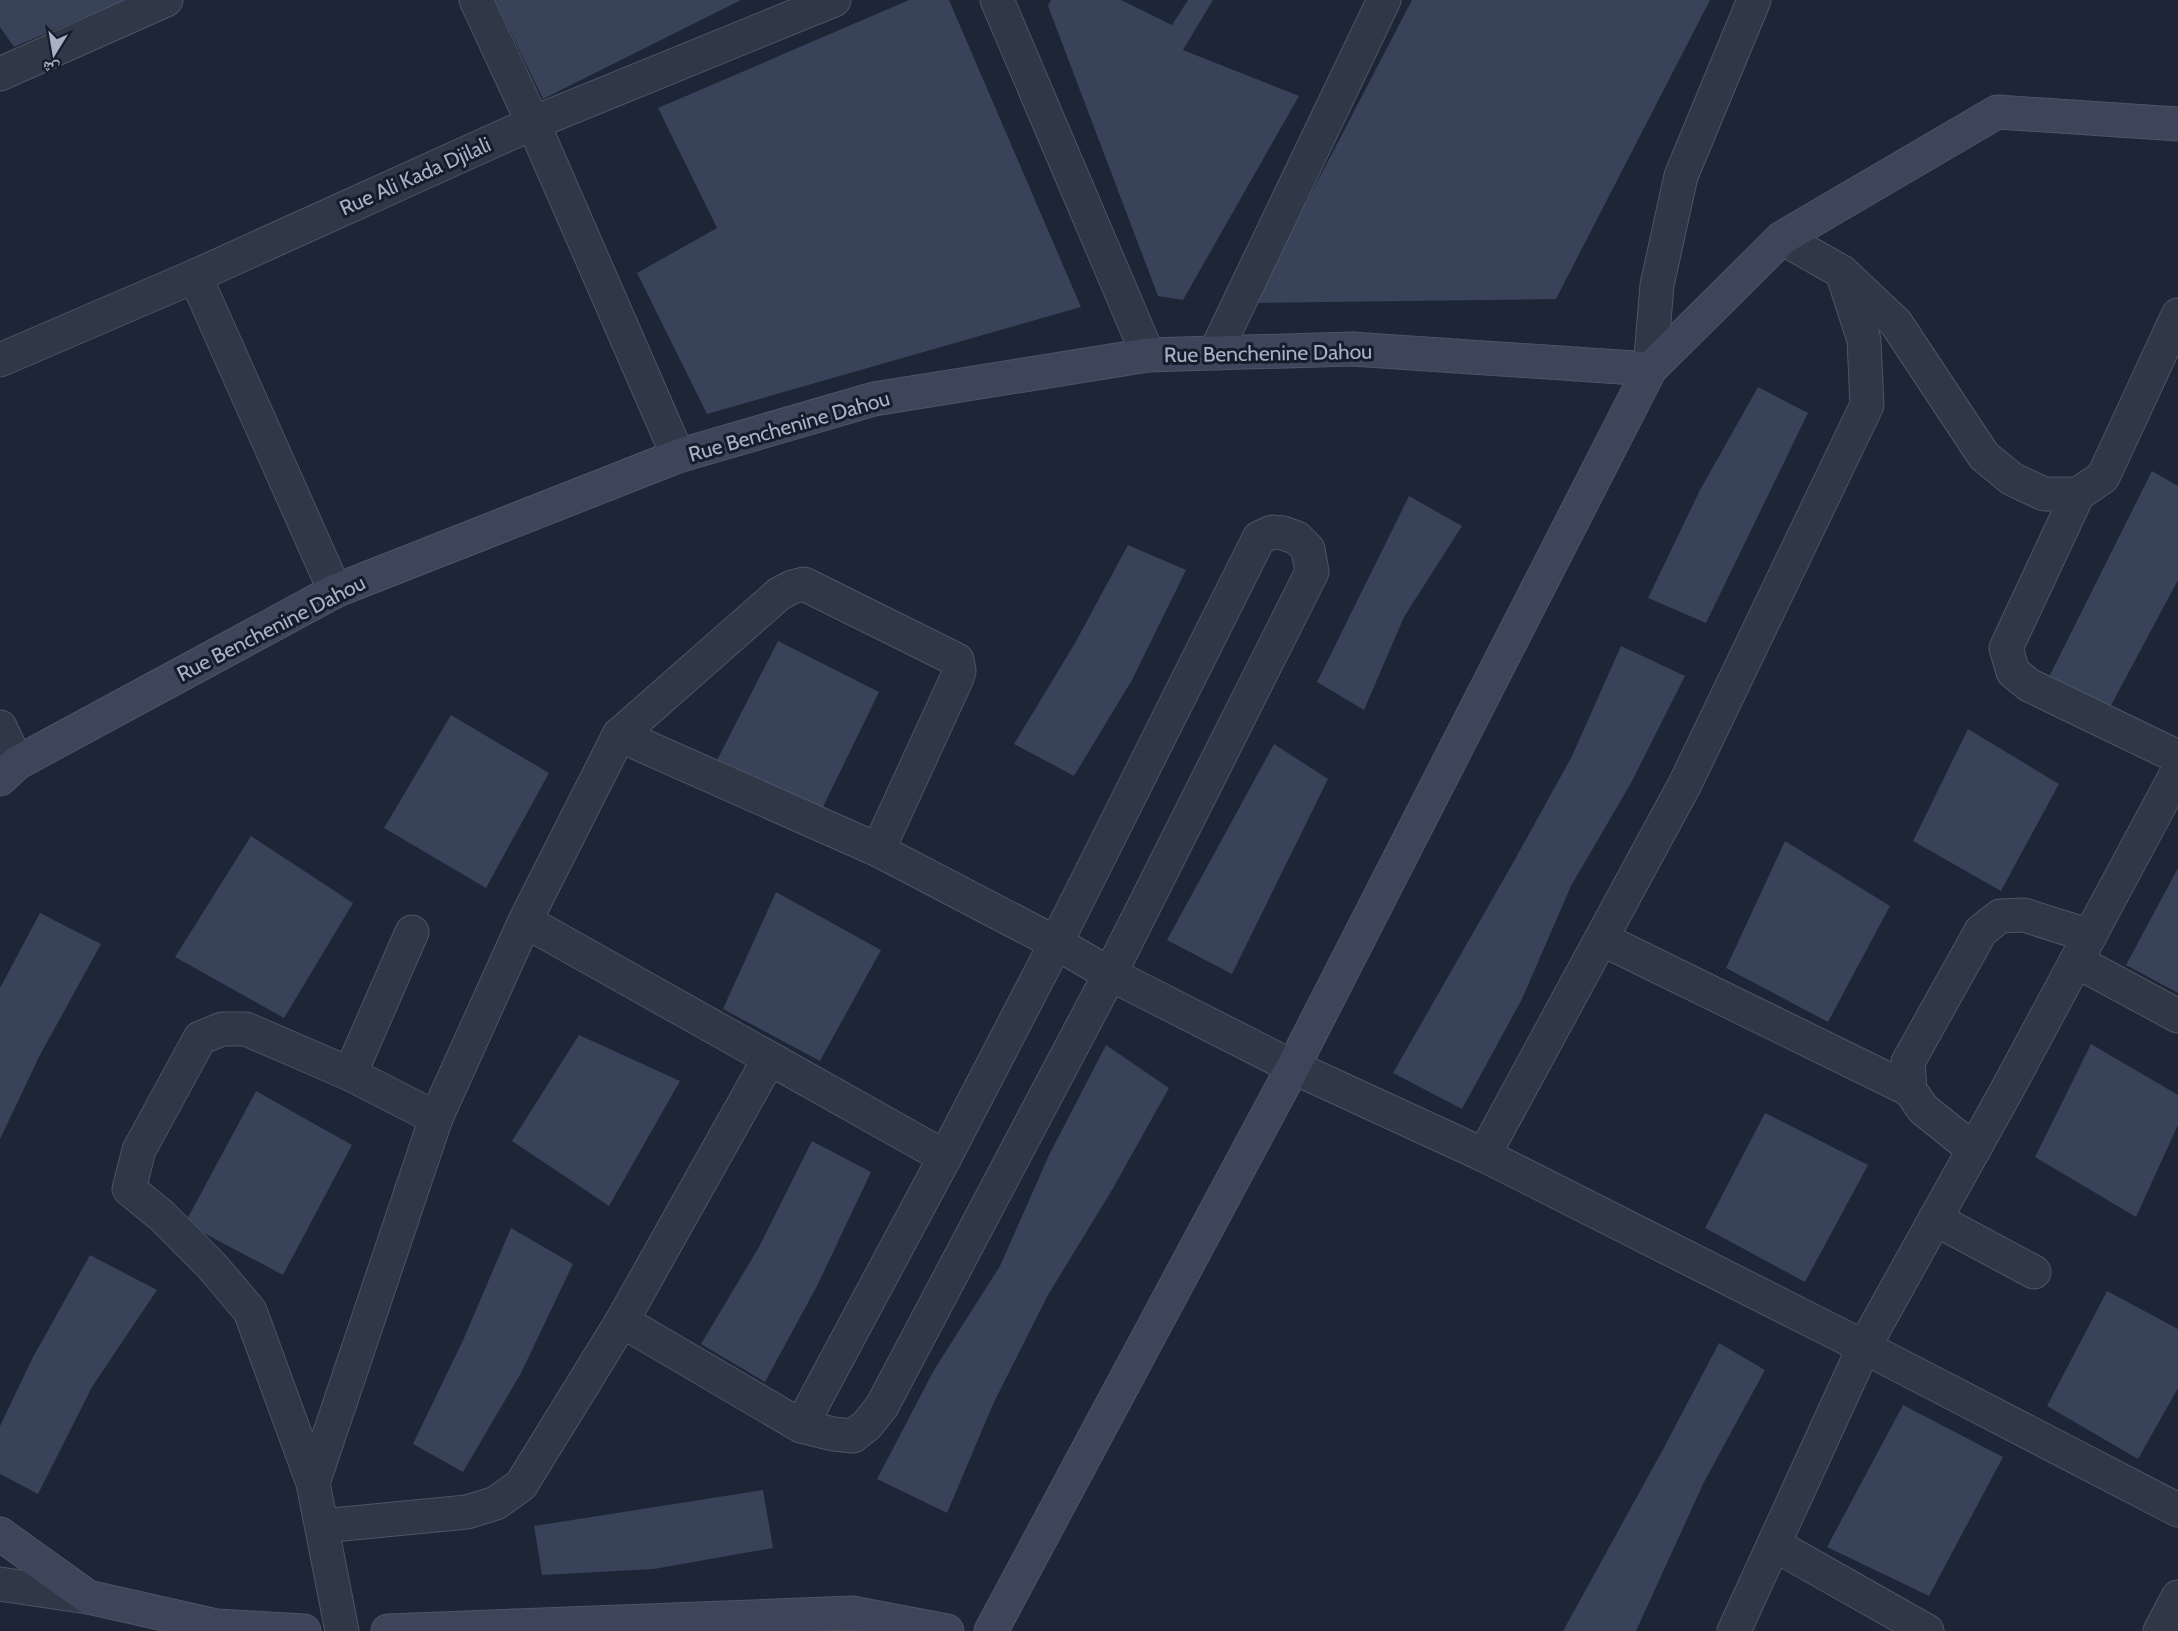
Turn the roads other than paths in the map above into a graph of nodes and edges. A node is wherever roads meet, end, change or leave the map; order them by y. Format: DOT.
graph roads {
  1 [pos="166,0"];
  2 [pos="476,0"];
  3 [pos="834,0"];
  4 [pos="998,0"];
  5 [pos="1384,0"];
  6 [pos="1754,0"];
  7 [pos="0,74"];
  8 [pos="533,123"];
  9 [pos="2178,124"];
  10 [pos="1782,238"];
  11 [pos="1842,272"];
  12 [pos="195,276"];
  13 [pos="2178,315"];
  14 [pos="1215,353"];
  15 [pos="1148,355"];
  16 [pos="0,360"];
  17 [pos="1650,369"];
  18 [pos="678,456"];
  19 [pos="2078,494"];
  20 [pos="335,591"];
  21 [pos="0,727"];
  22 [pos="619,735"];
  23 [pos="2178,757"];
  24 [pos="8,771"];
  25 [pos="2178,771"];
  26 [pos="878,850"];
  27 [pos="525,921"];
  28 [pos="412,932"];
  29 [pos="1602,939"];
  30 [pos="1056,944"];
  31 [pos="2083,949"];
  32 [pos="1110,975"];
  33 [pos="2178,1016"];
  34 [pos="769,1059"];
  35 [pos="1293,1067"];
  36 [pos="350,1074"];
  37 [pos="1910,1090"];
  38 [pos="436,1118"];
  39 [pos="1974,1150"];
  40 [pos="1484,1155"];
  41 [pos="945,1157"];
  42 [pos="1935,1219"];
  43 [pos="2034,1272"];
  44 [pos="622,1321"];
  45 [pos="1864,1347"];
  46 [pos="801,1426"];
  47 [pos="313,1483"];
  48 [pos="2178,1510"];
  49 [pos="322,1526"];
  50 [pos="0,1534"];
  51 [pos="1775,1545"];
  52 [pos="0,1584"];
  53 [pos="88,1597"];
  54 [pos="2178,1597"];
  55 [pos="304,1631"];
  56 [pos="342,1631"];
  57 [pos="388,1631"];
  58 [pos="947,1631"];
  59 [pos="991,1631"];
  60 [pos="1734,1631"];
  61 [pos="1927,1631"];
  62 [pos="2160,1631"];
  1 -- 7 [label="street"];
  2 -- 8 [label="street"];
  3 -- 8 [label="street, Rue Ali Kada Djilali"];
  4 -- 15 [label="street"];
  5 -- 14 [label="street"];
  6 -- 17 [label="street"];
  8 -- 12 [label="street, Rue Ali Kada Djilali"];
  8 -- 18 [label="street"];
  9 -- 10 [label="street"];
  10 -- 11 [label="street"];
  10 -- 17 [label="street"];
  11 -- 19 [label="street"];
  11 -- 29 [label="street"];
  12 -- 16 [label="street, Rue Ali Kada Djilali"];
  12 -- 20 [label="street"];
  13 -- 19 [label="street"];
  14 -- 15 [label="street, Rue Benchenine Dahou"];
  14 -- 17 [label="street, Rue Benchenine Dahou"];
  15 -- 18 [label="street, Rue Benchenine Dahou"];
  17 -- 35 [label="street"];
  18 -- 20 [label="street, Rue Benchenine Dahou"];
  19 -- 23 [label="street"];
  20 -- 24 [label="street, Rue Benchenine Dahou"];
  21 -- 24 [label="street"];
  22 -- 26 [label="street"];
  22 -- 26 [label="street"];
  22 -- 27 [label="street"];
  25 -- 31 [label="street"];
  26 -- 30 [label="street"];
  27 -- 34 [label="street"];
  27 -- 38 [label="street"];
  28 -- 36 [label="street"];
  29 -- 37 [label="street"];
  29 -- 40 [label="street"];
  30 -- 32 [label="street"];
  30 -- 32 [label="street"];
  30 -- 41 [label="street"];
  31 -- 33 [label="street"];
  31 -- 37 [label="street"];
  31 -- 39 [label="street"];
  32 -- 35 [label="street"];
  32 -- 46 [label="street"];
  34 -- 41 [label="street"];
  34 -- 44 [label="street"];
  35 -- 40 [label="street"];
  35 -- 59 [label="street"];
  36 -- 38 [label="street"];
  36 -- 47 [label="street"];
  37 -- 39 [label="street"];
  38 -- 47 [label="street"];
  39 -- 42 [label="street"];
  40 -- 45 [label="street"];
  41 -- 46 [label="street"];
  42 -- 43 [label="street"];
  42 -- 45 [label="street"];
  44 -- 46 [label="street"];
  44 -- 49 [label="street"];
  45 -- 48 [label="street"];
  45 -- 51 [label="street"];
  47 -- 49 [label="street"];
  49 -- 56 [label="street"];
  50 -- 53 [label="street"];
  51 -- 60 [label="street"];
  51 -- 61 [label="street"];
  52 -- 53 [label="street"];
  53 -- 55 [label="street"];
  54 -- 62 [label="street"];
  57 -- 58 [label="street"];
}
